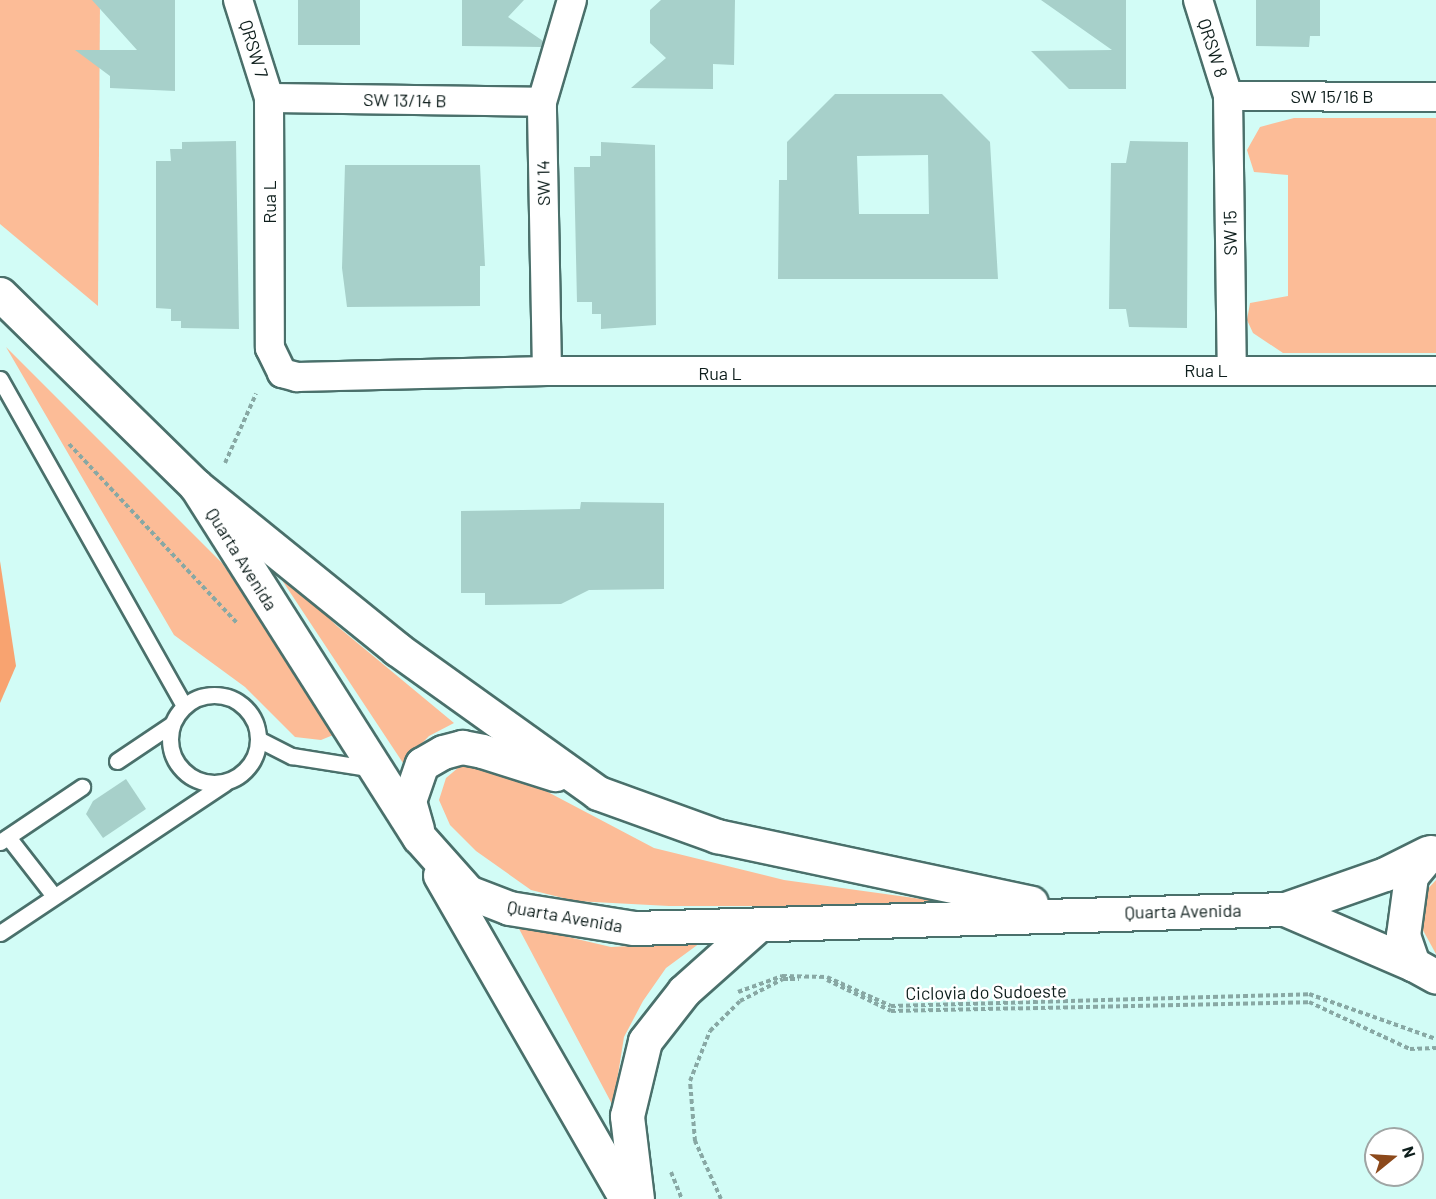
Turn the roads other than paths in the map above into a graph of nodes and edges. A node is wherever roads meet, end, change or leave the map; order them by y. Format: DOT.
graph roads {
  1 [pos="238,0"];
  2 [pos="572,0"];
  3 [pos="1197,0"];
  4 [pos="1228,96"];
  5 [pos="1436,97"];
  6 [pos="269,98"];
  7 [pos="542,102"];
  8 [pos="0,294"];
  9 [pos="1232,370"];
  10 [pos="547,371"];
  11 [pos="1436,371"];
  12 [pos="0,379"];
  13 [pos="196,486"];
  14 [pos="184,706"];
  15 [pos="172,724"];
  16 [pos="258,740"];
  17 [pos="117,761"];
  18 [pos="374,770"];
  19 [pos="226,783"];
  20 [pos="82,787"];
  21 [pos="598,793"];
  22 [pos="419,837"];
  23 [pos="4,840"];
  24 [pos="1431,852"];
  25 [pos="54,896"];
  26 [pos="1285,909"];
  27 [pos="1081,914"];
  28 [pos="758,925"];
  29 [pos="0,933"];
  30 [pos="1425,971"];
  31 [pos="626,1199"];
  32 [pos="637,1199"];
  1 -- 6 [label="street, QRSW 7"];
  2 -- 7 [label="street, SW 14"];
  3 -- 4 [label="street, QRSW 8"];
  4 -- 5 [label="street, SW 15/16 B"];
  4 -- 9 [label="street, SW 15"];
  6 -- 7 [label="street, SW 13/14 B"];
  6 -- 10 [label="street, Rua L"];
  7 -- 10 [label="street, SW 14"];
  8 -- 13 [label="main road, Quarta Avenida"];
  9 -- 10 [label="street, Rua L"];
  9 -- 11 [label="street, Rua L"];
  12 -- 14 [label="lane"];
  13 -- 18 [label="main road, Quarta Avenida"];
  13 -- 21 [label="main road, Quarta Avenida"];
  14 -- 15 [label="lane"];
  14 -- 16 [label="lane"];
  15 -- 17 [label="lane"];
  15 -- 19 [label="lane"];
  16 -- 18 [label="lane"];
  16 -- 19 [label="lane"];
  18 -- 22 [label="main road, Quarta Avenida"];
  19 -- 25 [label="lane"];
  20 -- 23 [label="lane"];
  21 -- 22 [label="main road"];
  21 -- 27 [label="main road, Quarta Avenida"];
  22 -- 28 [label="main road, Quarta Avenida"];
  22 -- 31 [label="main road"];
  23 -- 25 [label="lane"];
  24 -- 26 [label="main road, Quarta Avenida"];
  24 -- 30 [label="main road"];
  25 -- 29 [label="lane"];
  26 -- 27 [label="main road, Quarta Avenida"];
  26 -- 30 [label="main road, Quarta Avenida"];
  27 -- 28 [label="main road, Quarta Avenida"];
  28 -- 32 [label="main road"];
}
